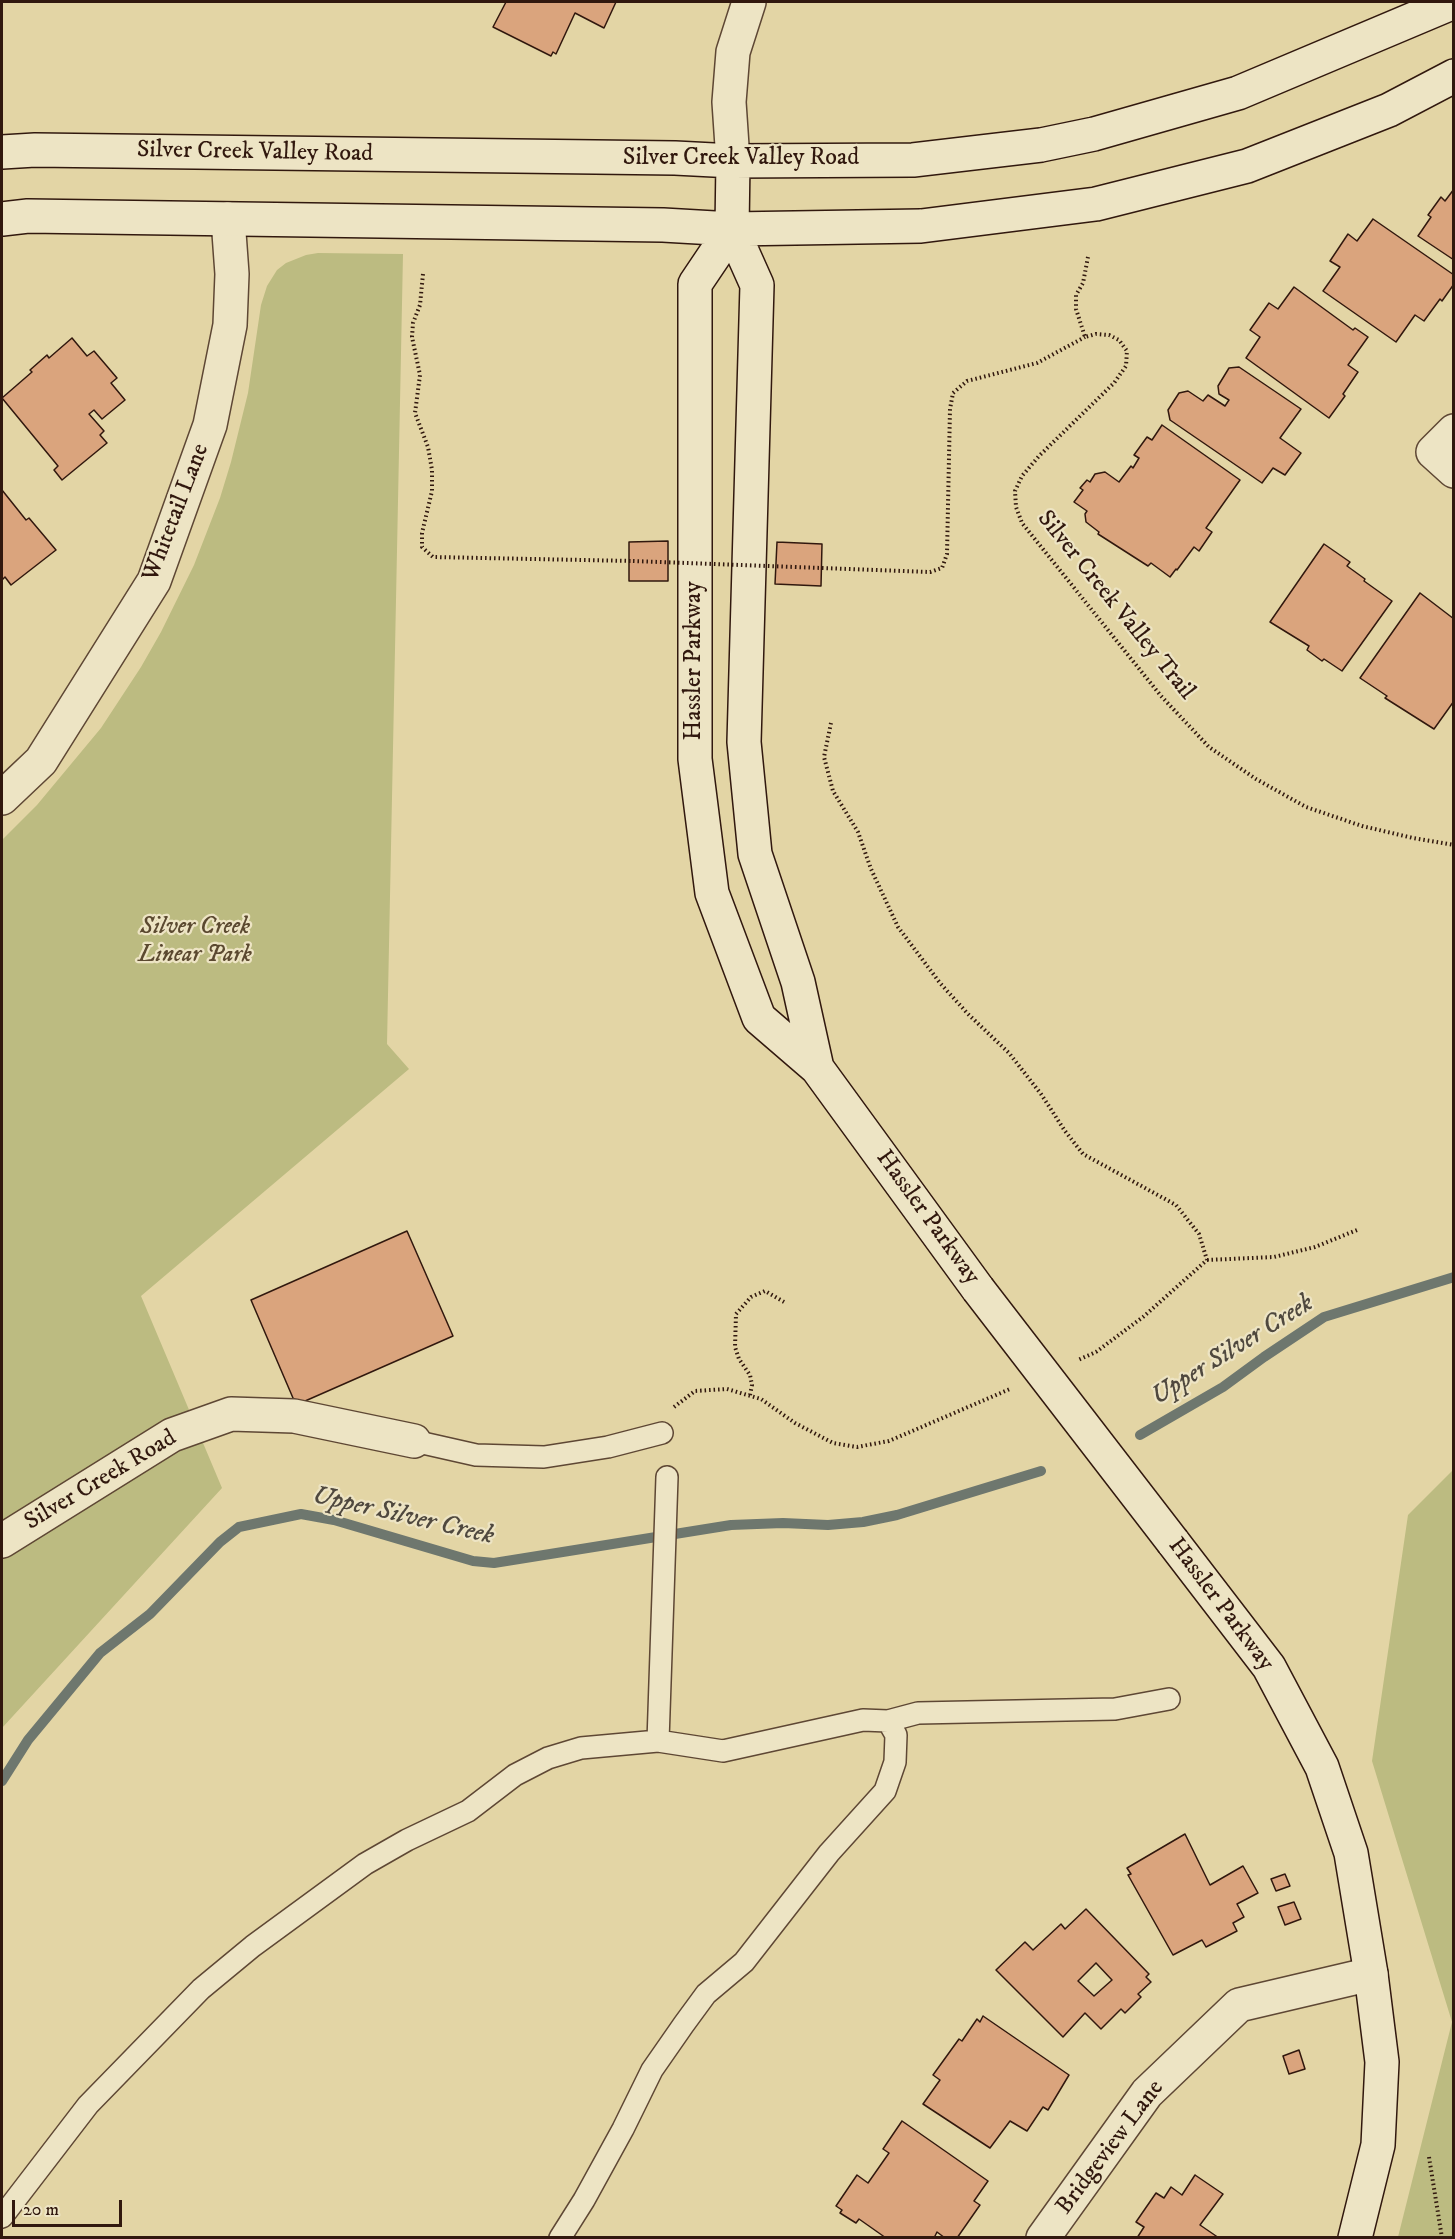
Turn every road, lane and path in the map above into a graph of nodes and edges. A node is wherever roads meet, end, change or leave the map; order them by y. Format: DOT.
graph roads {
  1 [pos="749,2"];
  2 [pos="1454,2"];
  3 [pos="1454,76"];
  4 [pos="2,152"];
  5 [pos="733,161"];
  6 [pos="2,219"];
  7 [pos="228,219"];
  8 [pos="732,229"];
  9 [pos="1089,257"];
  10 [pos="423,274"];
  11 [pos="1085,337"];
  12 [pos="1454,431"];
  13 [pos="1454,471"];
  14 [pos="2,798"];
  15 [pos="1454,845"];
  16 [pos="817,1068"];
  17 [pos="1357,1230"];
  18 [pos="1207,1260"];
  19 [pos="784,1302"];
  20 [pos="750,1395"];
  21 [pos="662,1433"];
  22 [pos="414,1441"];
  23 [pos="667,1477"];
  24 [pos="2,1541"];
  25 [pos="1168,1699"];
  26 [pos="888,1721"];
  27 [pos="658,1741"];
  28 [pos="1371,1974"];
  29 [pos="1429,2157"];
  30 [pos="2,2217"];
  31 [pos="560,2238"];
  32 [pos="1043,2238"];
  33 [pos="1355,2238"];
  34 [pos="1442,2238"];
  1 -- 5 [label="street, Hassler Parkway"];
  2 -- 5 [label="street, Silver Creek Valley Road"];
  3 -- 8 [label="street"];
  4 -- 5 [label="street, Silver Creek Valley Road"];
  5 -- 8 [label="street, Hassler Parkway"];
  6 -- 7 [label="street"];
  7 -- 8 [label="street"];
  7 -- 14 [label="street, Whitetail Lane"];
  8 -- 16 [label="street, Hassler Parkway"];
  8 -- 16 [label="street, Hassler Parkway"];
  9 -- 11 [label="path"];
  10 -- 11 [label="path, bridge"];
  11 -- 15 [label="path, Silver Creek Valley Trail"];
  12 -- 13 [label="street"];
  16 -- 28 [label="street, Hassler Parkway, bridge"];
  17 -- 18 [label="path"];
  19 -- 20 [label="path"];
  21 -- 22 [label="lane"];
  22 -- 24 [label="street, Silver Creek Road"];
  23 -- 27 [label="lane"];
  25 -- 26 [label="lane"];
  26 -- 27 [label="lane"];
  26 -- 31 [label="lane"];
  27 -- 30 [label="lane"];
  28 -- 32 [label="street, Bridgeview Lane"];
  28 -- 33 [label="street, Hassler Parkway"];
  29 -- 34 [label="path"];
}
